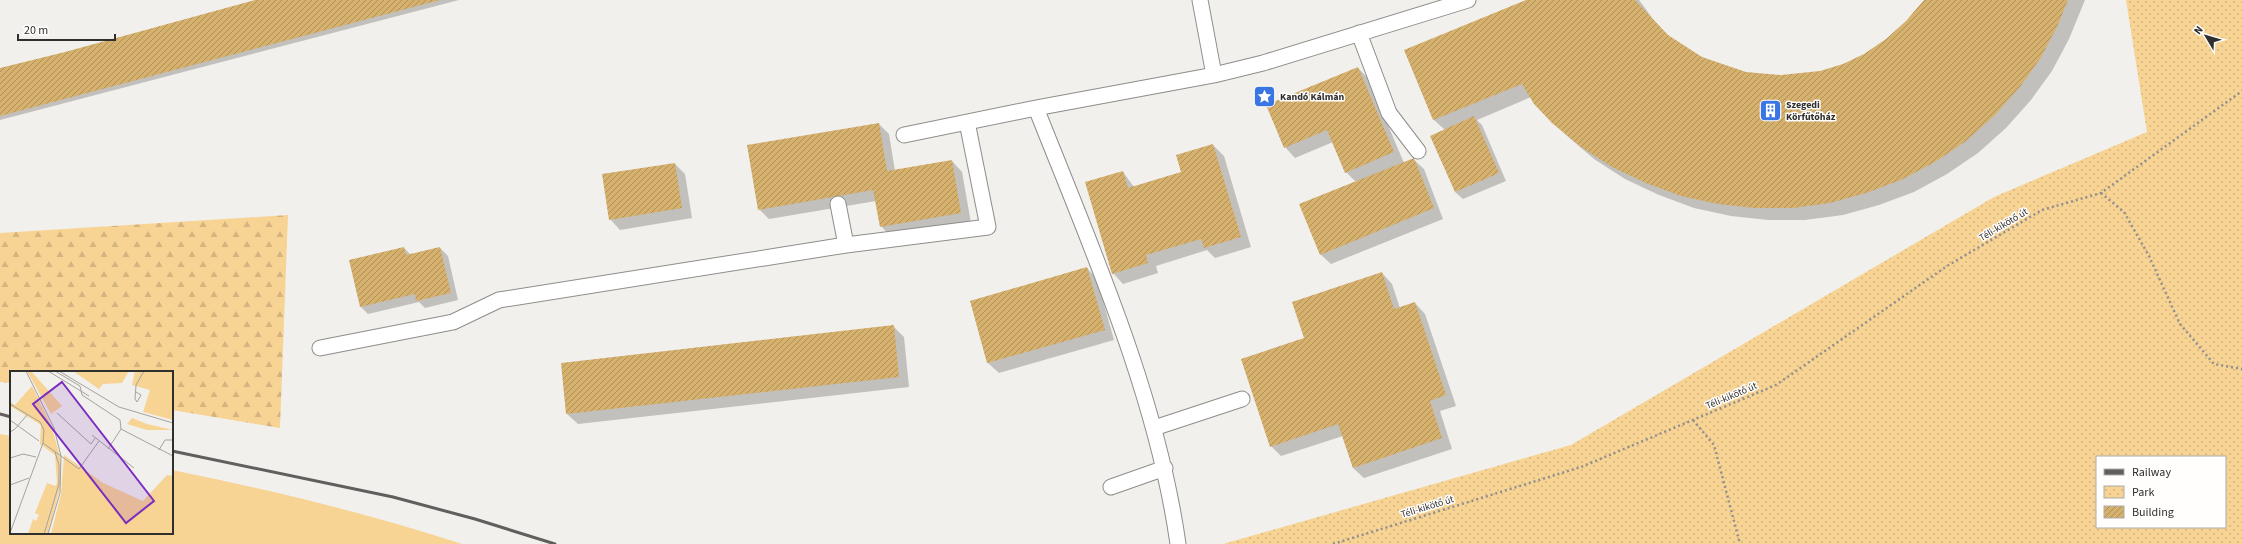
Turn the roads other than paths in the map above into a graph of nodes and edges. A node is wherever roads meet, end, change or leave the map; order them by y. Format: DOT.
graph roads {
  1 [pos="1200,0"];
  2 [pos="1468,0"];
  3 [pos="1360,33"];
  4 [pos="1214,75"];
  5 [pos="1036,108"];
  6 [pos="967,122"];
  7 [pos="904,135"];
  8 [pos="1418,151"];
  9 [pos="838,204"];
  10 [pos="846,245"];
  11 [pos="320,348"];
  12 [pos="1242,399"];
  13 [pos="1154,428"];
  14 [pos="1165,468"];
  15 [pos="1111,487"];
  16 [pos="1178,544"];
  1 -- 4 [label="lane"];
  2 -- 3 [label="lane"];
  3 -- 4 [label="lane"];
  3 -- 8 [label="lane"];
  4 -- 5 [label="lane"];
  5 -- 6 [label="lane"];
  5 -- 13 [label="lane"];
  6 -- 7 [label="lane"];
  6 -- 10 [label="lane"];
  9 -- 10 [label="lane"];
  10 -- 11 [label="lane"];
  12 -- 13 [label="lane"];
  13 -- 14 [label="lane"];
  14 -- 15 [label="lane"];
  14 -- 16 [label="lane"];
}
